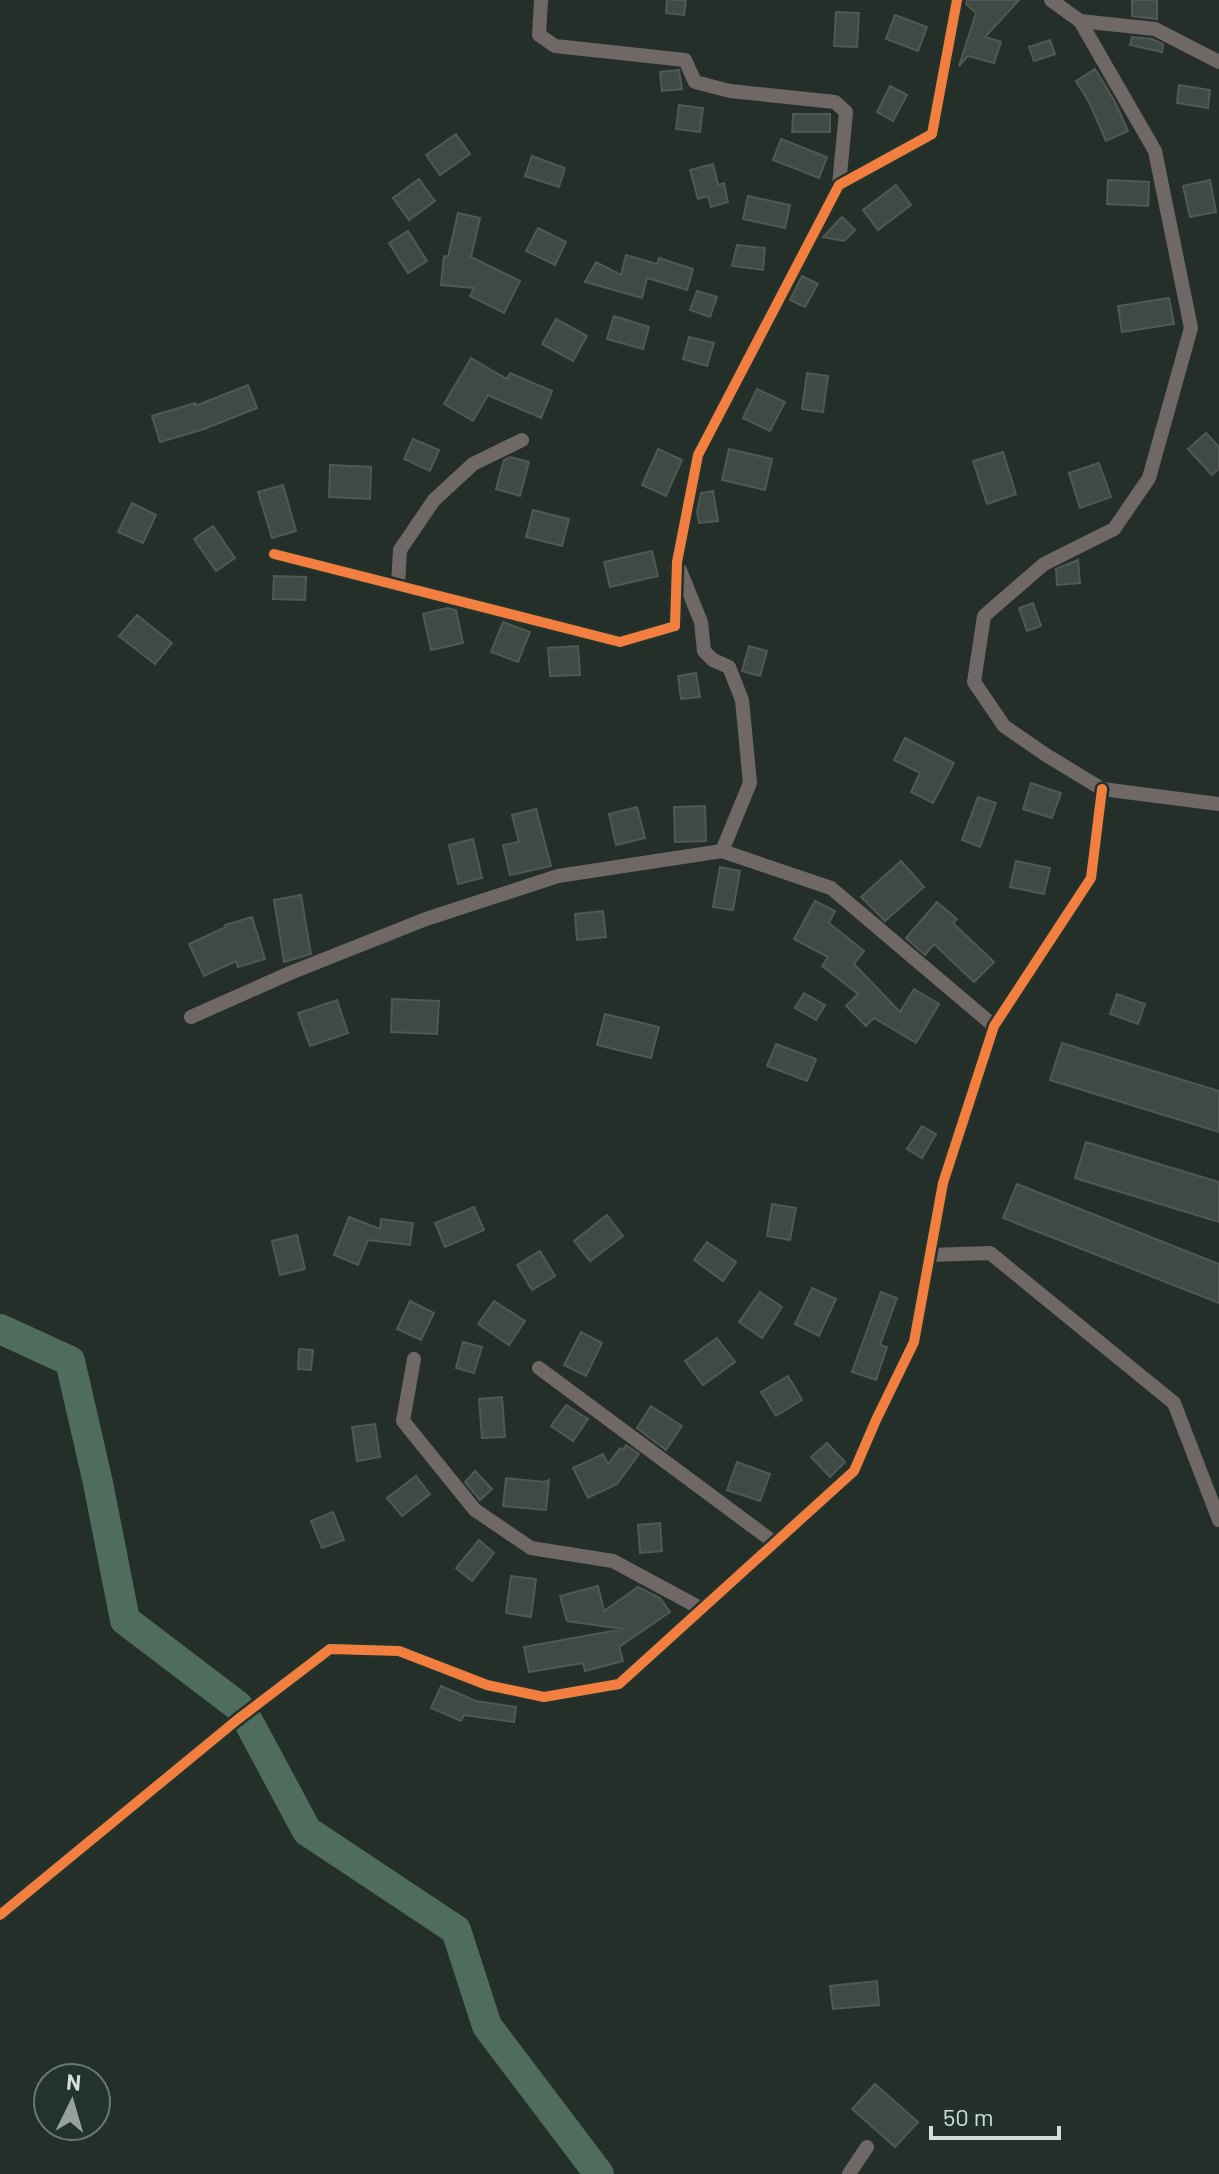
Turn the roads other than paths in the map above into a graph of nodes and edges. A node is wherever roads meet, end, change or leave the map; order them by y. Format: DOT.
graph roads {
  1 [pos="541,0"];
  2 [pos="957,0"];
  3 [pos="1051,0"];
  4 [pos="1080,21"];
  5 [pos="1219,62"];
  6 [pos="839,185"];
  7 [pos="522,440"];
  8 [pos="274,554"];
  9 [pos="677,562"];
  10 [pos="398,585"];
  11 [pos="1102,789"];
  12 [pos="1219,804"];
  13 [pos="722,851"];
  14 [pos="191,1017"];
  15 [pos="994,1026"];
  16 [pos="930,1255"];
  17 [pos="414,1359"];
  18 [pos="539,1368"];
  19 [pos="1219,1520"];
  20 [pos="775,1543"];
  21 [pos="702,1609"];
  22 [pos="0,1915"];
  23 [pos="867,2147"];
  24 [pos="849,2174"];
  1 -- 6 [label="street"];
  2 -- 6 [label="street"];
  3 -- 4 [label="street"];
  4 -- 5 [label="street"];
  4 -- 11 [label="street"];
  6 -- 9 [label="street"];
  7 -- 10 [label="street"];
  8 -- 10 [label="street"];
  9 -- 10 [label="street"];
  9 -- 13 [label="street"];
  11 -- 12 [label="street"];
  11 -- 15 [label="street"];
  13 -- 14 [label="street"];
  13 -- 15 [label="street"];
  15 -- 16 [label="street"];
  16 -- 19 [label="street"];
  16 -- 20 [label="street"];
  17 -- 21 [label="street"];
  18 -- 20 [label="street"];
  20 -- 21 [label="street"];
  21 -- 22 [label="street"];
  23 -- 24 [label="street"];
}
